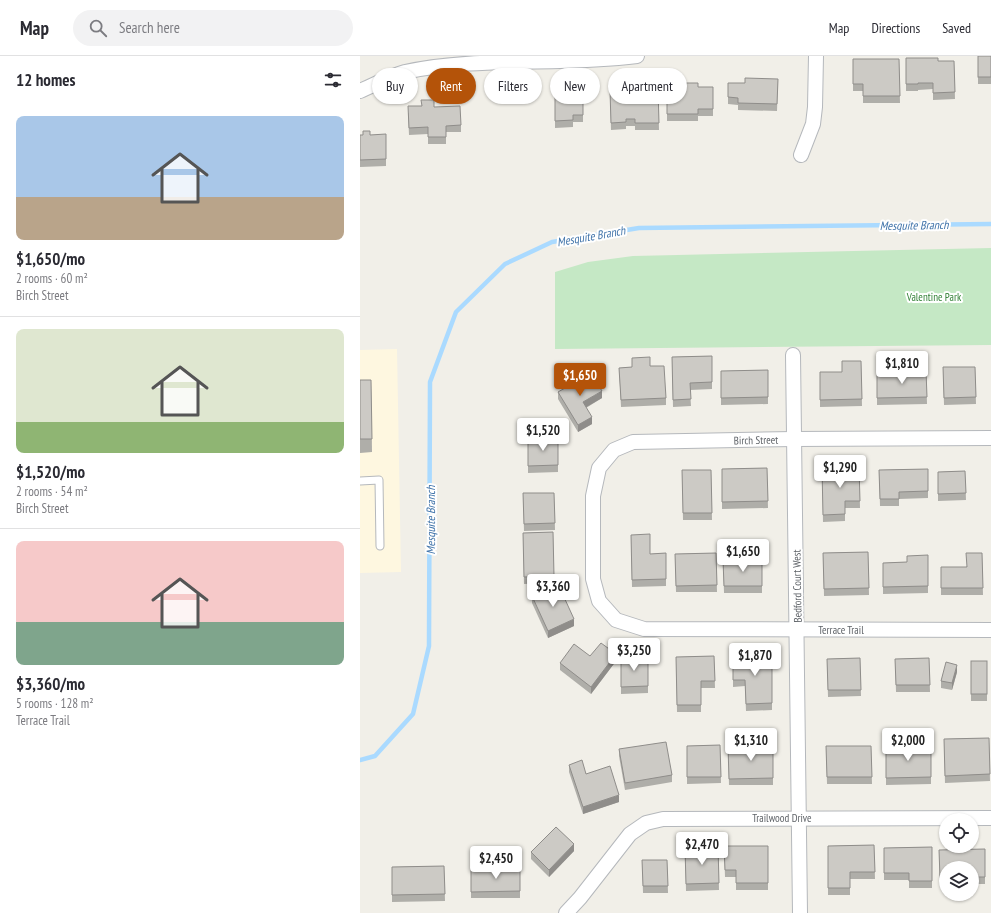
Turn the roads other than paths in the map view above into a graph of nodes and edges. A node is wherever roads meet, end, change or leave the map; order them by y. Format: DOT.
graph roads {
  1 [pos="637,56"];
  2 [pos="816,56"];
  3 [pos="360,91"];
  4 [pos="801,155"];
  5 [pos="793,355"];
  6 [pos="991,438"];
  7 [pos="794,439"];
  8 [pos="360,481"];
  9 [pos="592,536"];
  10 [pos="380,546"];
  11 [pos="797,630"];
  12 [pos="991,630"];
  13 [pos="800,818"];
  14 [pos="991,818"];
  15 [pos="566,913"];
  16 [pos="800,913"];
  1 -- 3 [label="street"];
  2 -- 4 [label="street"];
  5 -- 7 [label="street, Bedford Court West"];
  6 -- 7 [label="street, Birch Street"];
  7 -- 9 [label="street, Birch Street"];
  7 -- 11 [label="street, Bedford Court West"];
  8 -- 10 [label="lane"];
  9 -- 11 [label="street, Terrace Trail"];
  11 -- 12 [label="street, Terrace Trail"];
  11 -- 13 [label="street, Bedford Court West"];
  13 -- 14 [label="street, Trailwood Drive"];
  13 -- 15 [label="street, Trailwood Drive"];
  13 -- 16 [label="street, Bedford Court West"];
}
